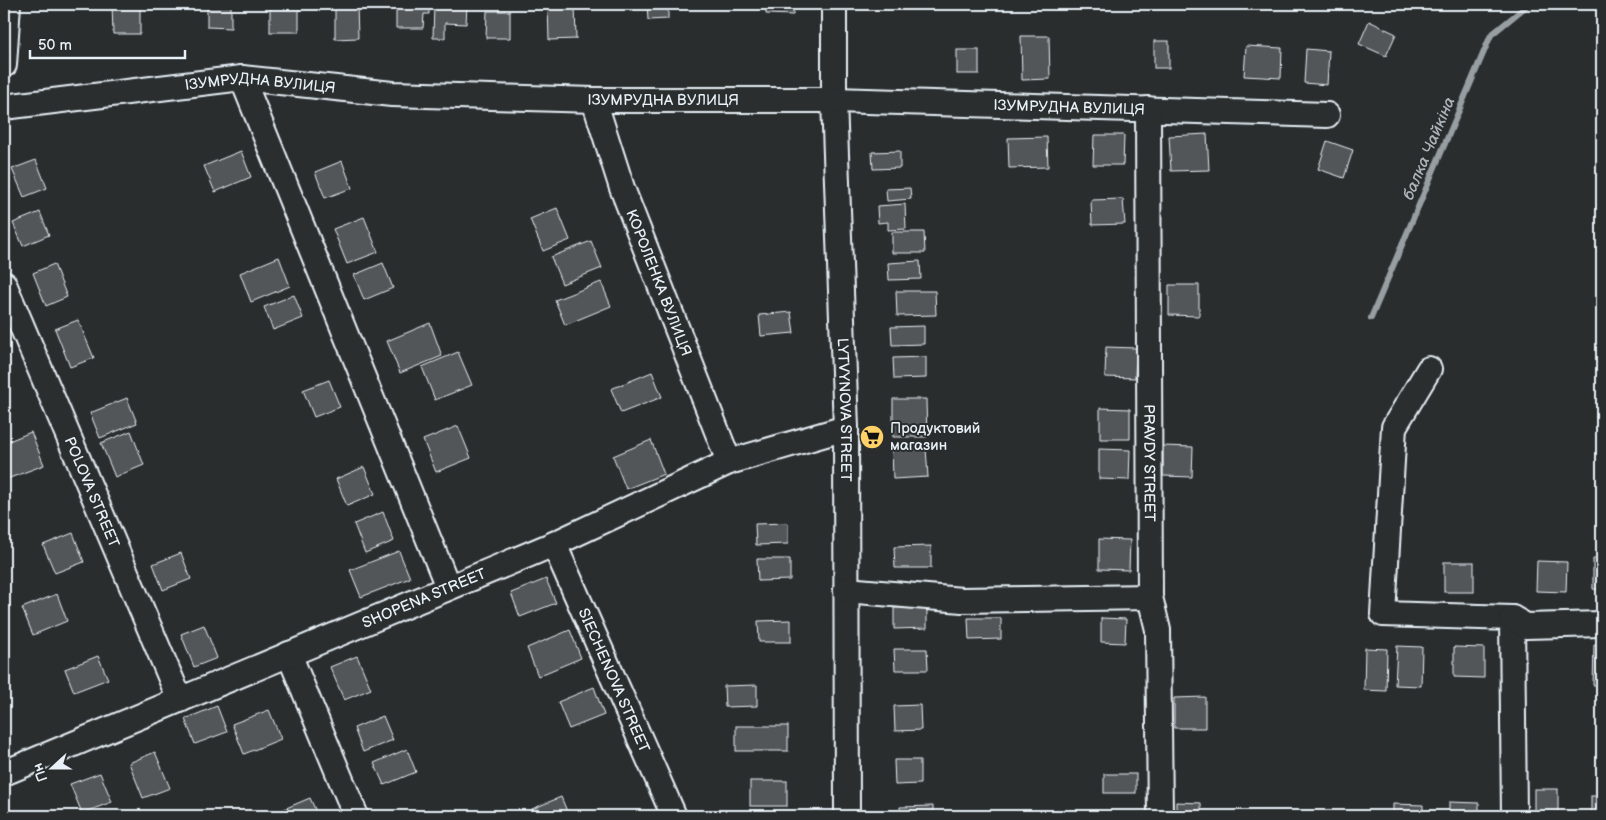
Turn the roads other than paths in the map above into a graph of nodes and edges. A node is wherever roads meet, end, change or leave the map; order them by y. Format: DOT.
graph roads {
  1 [pos="8,4"];
  2 [pos="834,4"];
  3 [pos="4,65"];
  4 [pos="242,78"];
  5 [pos="594,100"];
  6 [pos="834,100"];
  7 [pos="4,107"];
  8 [pos="1148,109"];
  9 [pos="1327,115"];
  10 [pos="4,284"];
  11 [pos="1430,369"];
  12 [pos="846,428"];
  13 [pos="729,462"];
  14 [pos="554,544"];
  15 [pos="448,587"];
  16 [pos="846,590"];
  17 [pos="1150,597"];
  18 [pos="1512,618"];
  19 [pos="1602,624"];
  20 [pos="289,654"];
  21 [pos="180,700"];
  22 [pos="4,773"];
  23 [pos="356,816"];
  24 [pos="674,816"];
  25 [pos="847,816"];
  26 [pos="1160,816"];
  27 [pos="1514,816"];
  1 -- 3 [label="street"];
  2 -- 6 [label="street, LYTVYNOVA STREET"];
  4 -- 5 [label="street, ІЗУМРУДНА ВУЛИЦЯ"];
  4 -- 7 [label="street, ІЗУМРУДНА ВУЛИЦЯ"];
  4 -- 15 [label="street"];
  5 -- 6 [label="street, ІЗУМРУДНА ВУЛИЦЯ"];
  5 -- 13 [label="street, КОРОЛЕНКА ВУЛИЦЯ"];
  6 -- 8 [label="street, ІЗУМРУДНА ВУЛИЦЯ"];
  6 -- 12 [label="street, LYTVYNOVA STREET"];
  8 -- 9 [label="street, ІЗУМРУДНА ВУЛИЦЯ"];
  8 -- 17 [label="street, PRAVDY STREET"];
  10 -- 21 [label="street, POLOVA STREET"];
  11 -- 18 [label="street"];
  12 -- 13 [label="street, SHOPENA STREET"];
  12 -- 16 [label="street, LYTVYNOVA STREET"];
  13 -- 14 [label="street, SHOPENA STREET"];
  14 -- 15 [label="street, SHOPENA STREET"];
  14 -- 24 [label="street, SIECHENOVA STREET"];
  15 -- 20 [label="street, SHOPENA STREET"];
  16 -- 17 [label="street"];
  16 -- 25 [label="street, LYTVYNOVA STREET"];
  17 -- 26 [label="street, PRAVDY STREET"];
  18 -- 19 [label="street"];
  18 -- 27 [label="street"];
  20 -- 21 [label="street, SHOPENA STREET"];
  20 -- 23 [label="street"];
  21 -- 22 [label="street, SHOPENA STREET"];
}
